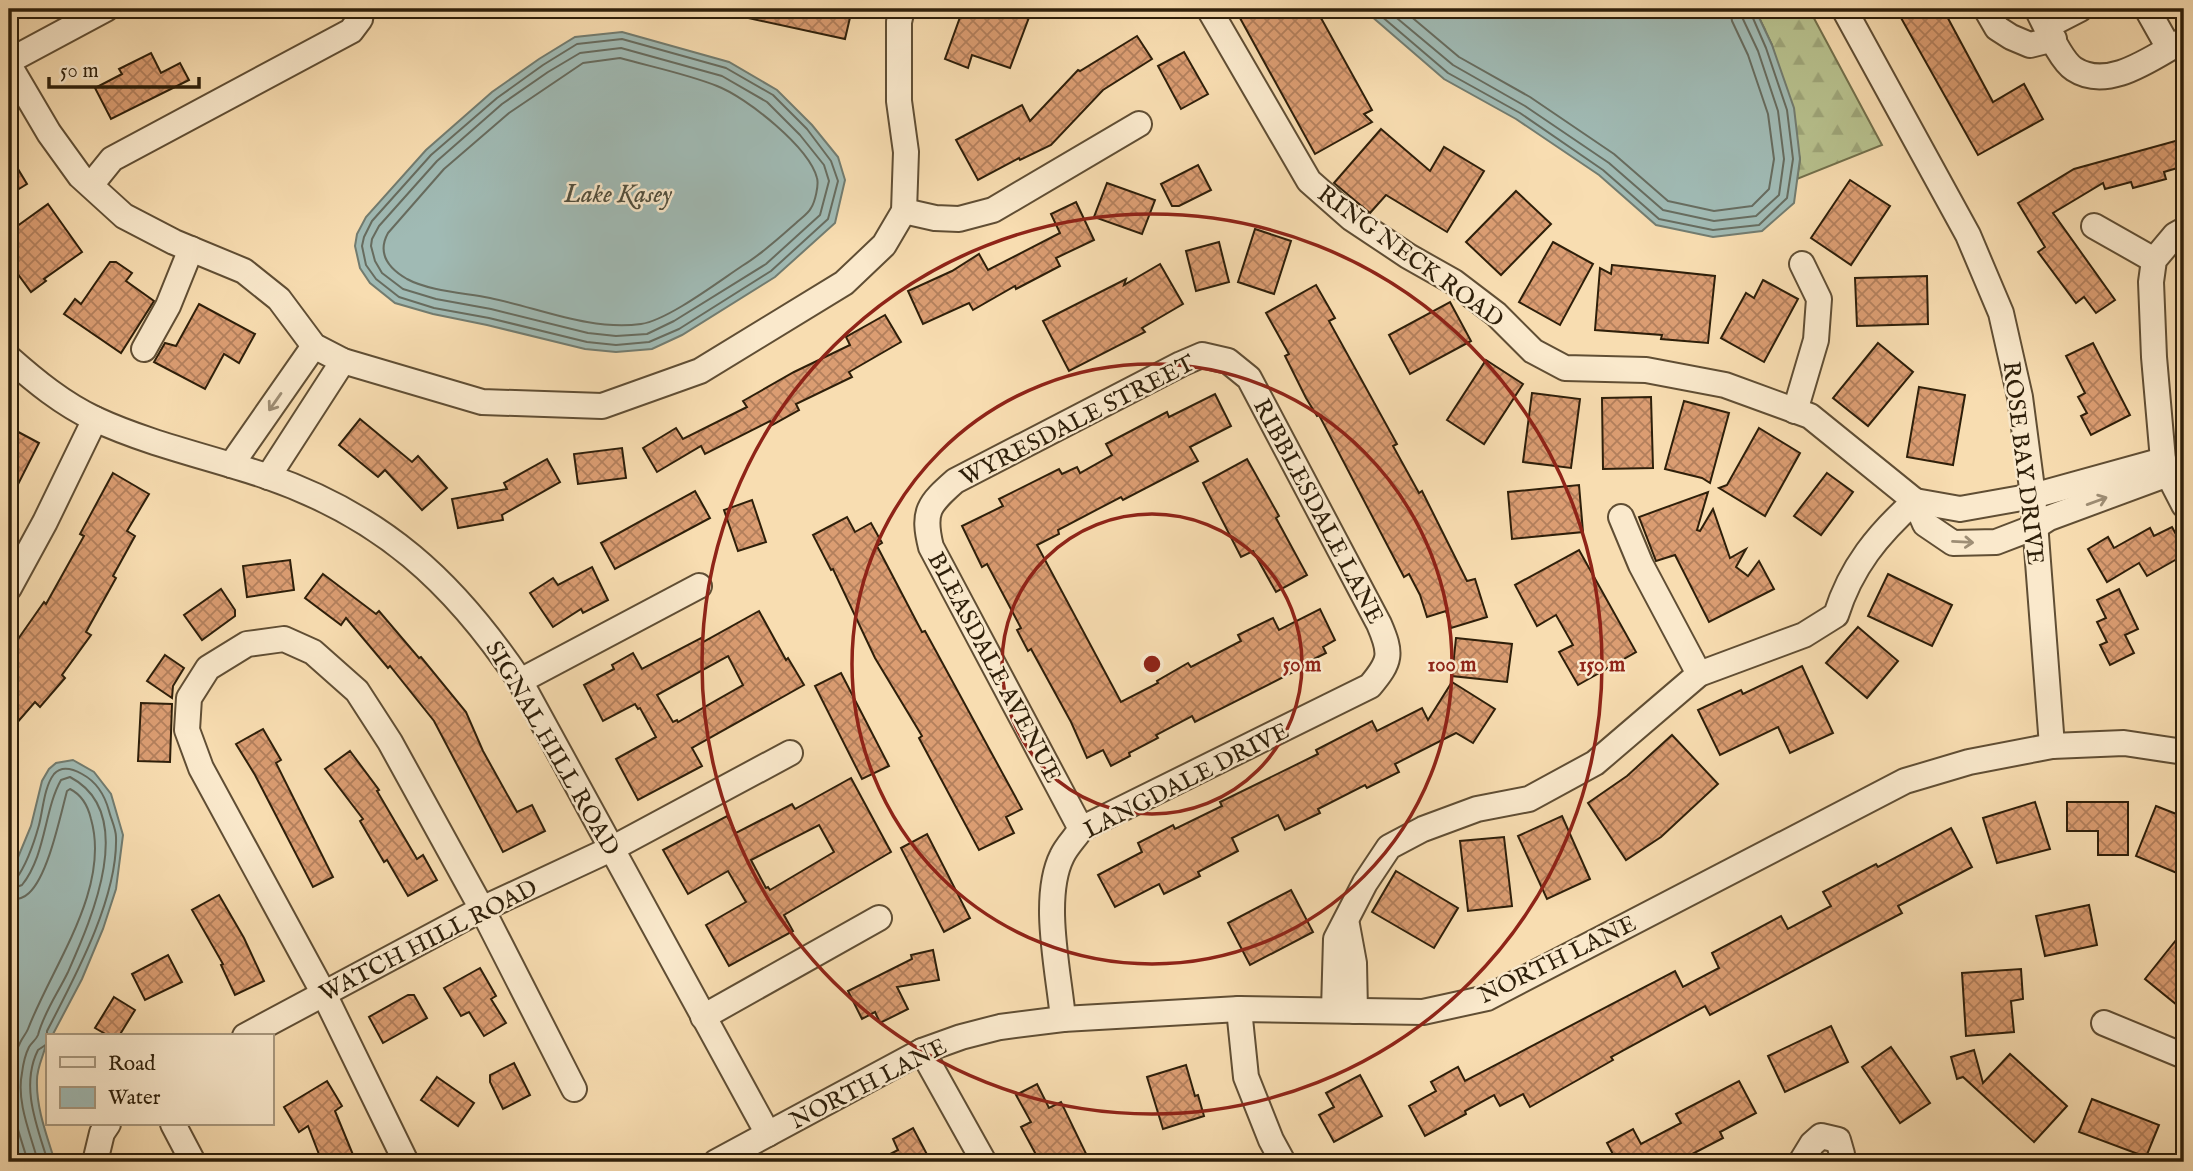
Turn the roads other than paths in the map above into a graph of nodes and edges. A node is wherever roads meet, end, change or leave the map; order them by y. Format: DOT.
graph roads {
  1 [pos="106,9"];
  2 [pos="354,9"];
  3 [pos="902,9"];
  4 [pos="1209,9"];
  5 [pos="1844,9"];
  6 [pos="1986,9"];
  7 [pos="2080,9"];
  8 [pos="2147,9"];
  9 [pos="2046,25"];
  10 [pos="2177,44"];
  11 [pos="9,63"];
  12 [pos="1139,124"];
  13 [pos="91,185"];
  14 [pos="904,211"];
  15 [pos="2094,226"];
  16 [pos="2184,230"];
  17 [pos="191,249"];
  18 [pos="2154,260"];
  19 [pos="1802,264"];
  20 [pos="314,346"];
  21 [pos="144,349"];
  22 [pos="9,358"];
  23 [pos="343,361"];
  24 [pos="1228,361"];
  25 [pos="1795,411"];
  26 [pos="95,419"];
  27 [pos="231,466"];
  28 [pos="2166,467"];
  29 [pos="268,477"];
  30 [pos="2034,496"];
  31 [pos="1914,501"];
  32 [pos="932,502"];
  33 [pos="2184,505"];
  34 [pos="1621,517"];
  35 [pos="2035,527"];
  36 [pos="699,586"];
  37 [pos="9,589"];
  38 [pos="1384,670"];
  39 [pos="1699,674"];
  40 [pos="520,681"];
  41 [pos="2052,746"];
  42 [pos="2184,752"];
  43 [pos="790,754"];
  44 [pos="1081,829"];
  45 [pos="613,848"];
  46 [pos="482,909"];
  47 [pos="879,918"];
  48 [pos="324,994"];
  49 [pos="1239,1009"];
  50 [pos="1345,1011"];
  51 [pos="703,1017"];
  52 [pos="1063,1019"];
  53 [pos="2104,1023"];
  54 [pos="249,1034"];
  55 [pos="922,1051"];
  56 [pos="2184,1056"];
  57 [pos="574,1089"];
  58 [pos="107,1126"];
  59 [pos="174,1126"];
  60 [pos="768,1134"];
  61 [pos="95,1162"];
  62 [pos="193,1162"];
  63 [pos="406,1162"];
  64 [pos="716,1162"];
  65 [pos="984,1162"];
  66 [pos="1283,1162"];
  67 [pos="1801,1162"];
  68 [pos="1841,1162"];
  1 -- 11 [label="street"];
  2 -- 13 [label="street"];
  3 -- 14 [label="street"];
  4 -- 25 [label="street, RING NECK ROAD"];
  5 -- 30 [label="street, ROSE BAY DRIVE"];
  6 -- 9 [label="street"];
  7 -- 9 [label="street"];
  8 -- 10 [label="street"];
  9 -- 10 [label="street"];
  11 -- 13 [label="street"];
  12 -- 14 [label="street"];
  13 -- 17 [label="street"];
  14 -- 23 [label="street"];
  15 -- 18 [label="street"];
  16 -- 18 [label="street"];
  17 -- 20 [label="street"];
  17 -- 21 [label="street"];
  18 -- 28 [label="street"];
  19 -- 25 [label="street"];
  20 -- 23 [label="street"];
  20 -- 27 [label="street, one-way"];
  22 -- 26 [label="street, SIGNAL HILL ROAD"];
  23 -- 29 [label="street"];
  24 -- 32 [label="street, WYRESDALE STREET"];
  24 -- 38 [label="street, RIBBLESDALE LANE"];
  25 -- 31 [label="street, RING NECK ROAD"];
  26 -- 27 [label="street, SIGNAL HILL ROAD"];
  26 -- 37 [label="street"];
  27 -- 29 [label="street, SIGNAL HILL ROAD"];
  28 -- 30 [label="street, RING NECK ROAD"];
  28 -- 33 [label="street"];
  35 -- 28 [label="street, RING NECK ROAD, one-way"];
  29 -- 40 [label="street, SIGNAL HILL ROAD"];
  30 -- 31 [label="street, RING NECK ROAD"];
  30 -- 35 [label="street, ROSE BAY DRIVE"];
  31 -- 35 [label="street, RING NECK ROAD, one-way"];
  31 -- 39 [label="street"];
  32 -- 44 [label="street, BLEASDALE AVENUE"];
  34 -- 39 [label="street"];
  35 -- 41 [label="street, ROSE BAY DRIVE"];
  36 -- 40 [label="street"];
  38 -- 44 [label="street, LANGDALE DRIVE"];
  39 -- 50 [label="street"];
  40 -- 45 [label="street, SIGNAL HILL ROAD"];
  41 -- 42 [label="street, NORTH LANE"];
  41 -- 50 [label="street, NORTH LANE"];
  43 -- 45 [label="street, WATCH HILL ROAD"];
  44 -- 52 [label="street, LANGDALE DRIVE"];
  45 -- 46 [label="street, WATCH HILL ROAD"];
  45 -- 51 [label="street, SIGNAL HILL ROAD"];
  46 -- 48 [label="street, WATCH HILL ROAD"];
  46 -- 48 [label="street"];
  46 -- 57 [label="street"];
  47 -- 51 [label="street"];
  48 -- 54 [label="street, WATCH HILL ROAD"];
  48 -- 63 [label="street"];
  49 -- 50 [label="street, NORTH LANE"];
  49 -- 52 [label="street, NORTH LANE"];
  49 -- 66 [label="street"];
  51 -- 60 [label="street, SIGNAL HILL ROAD"];
  52 -- 55 [label="street, NORTH LANE"];
  53 -- 56 [label="street"];
  55 -- 60 [label="street, NORTH LANE"];
  55 -- 65 [label="street"];
  58 -- 61 [label="street"];
  59 -- 62 [label="street"];
  60 -- 64 [label="street, NORTH LANE"];
  67 -- 68 [label="street"];
}
